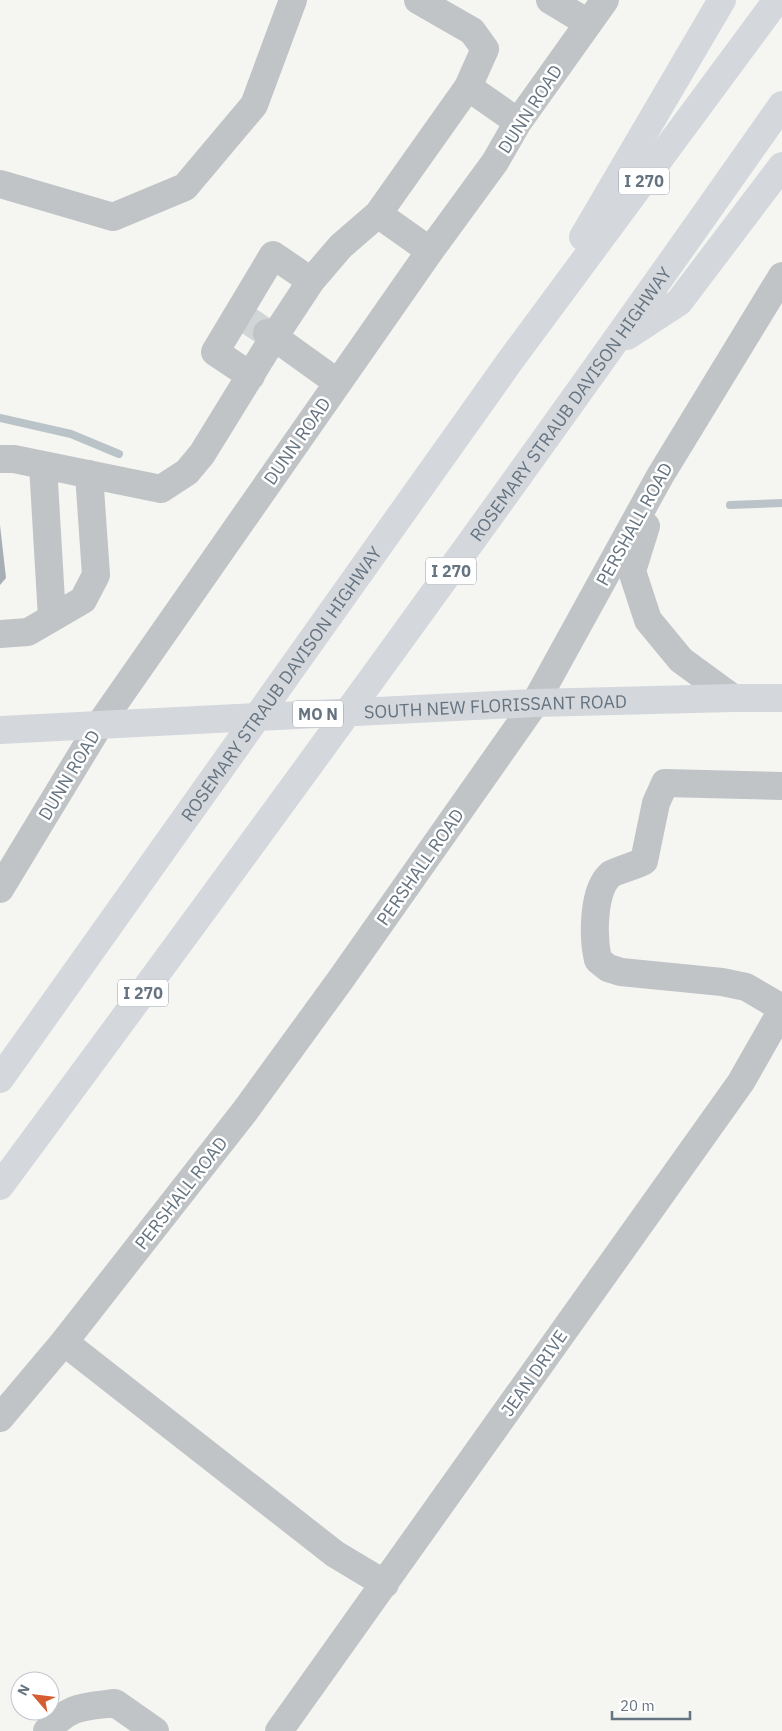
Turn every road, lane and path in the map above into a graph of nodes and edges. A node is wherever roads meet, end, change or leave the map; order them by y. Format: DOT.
graph roads {
  1 [pos="293,0"];
  2 [pos="418,0"];
  3 [pos="550,0"];
  4 [pos="606,0"];
  5 [pos="722,0"];
  6 [pos="777,0"];
  7 [pos="588,23"];
  8 [pos="468,87"];
  9 [pos="782,104"];
  10 [pos="518,122"];
  11 [pos="782,166"];
  12 [pos="0,184"];
  13 [pos="378,214"];
  14 [pos="430,251"];
  15 [pos="782,276"];
  16 [pos="311,281"];
  17 [pos="271,335"];
  18 [pos="615,343"];
  19 [pos="510,362"];
  20 [pos="251,376"];
  21 [pos="338,383"];
  22 [pos="0,459"];
  23 [pos="43,465"];
  24 [pos="89,474"];
  25 [pos="660,476"];
  26 [pos="52,618"];
  27 [pos="0,634"];
  28 [pos="733,698"];
  29 [pos="782,698"];
  30 [pos="535,704"];
  31 [pos="100,724"];
  32 [pos="0,730"];
  33 [pos="782,786"];
  34 [pos="0,889"];
  35 [pos="782,1009"];
  36 [pos="0,1079"];
  37 [pos="0,1186"];
  38 [pos="64,1342"];
  39 [pos="0,1418"];
  40 [pos="384,1584"];
  41 [pos="47,1731"];
  42 [pos="155,1731"];
  43 [pos="279,1731"];
  1 -- 12 [label="street"];
  2 -- 8 [label="street"];
  3 -- 7 [label="street"];
  4 -- 7 [label="street, DUNN ROAD"];
  5 -- 19 [label="main road"];
  6 -- 19 [label="main road, ROSEMARY STRAUB DAVISON HIGHWAY / I 270"];
  7 -- 10 [label="street, DUNN ROAD"];
  8 -- 10 [label="street"];
  8 -- 13 [label="street"];
  9 -- 18 [label="main road, ROSEMARY STRAUB DAVISON HIGHWAY / I 270"];
  10 -- 14 [label="street, DUNN ROAD"];
  11 -- 18 [label="main road"];
  13 -- 14 [label="street"];
  13 -- 16 [label="street"];
  14 -- 21 [label="street, DUNN ROAD"];
  15 -- 25 [label="street, PERSHALL ROAD"];
  16 -- 17 [label="street"];
  16 -- 20 [label="street"];
  17 -- 20 [label="street"];
  17 -- 21 [label="street"];
  18 -- 37 [label="main road, ROSEMARY STRAUB DAVISON HIGHWAY / I 270"];
  19 -- 36 [label="main road, ROSEMARY STRAUB DAVISON HIGHWAY / I 270"];
  20 -- 24 [label="street"];
  21 -- 31 [label="street, DUNN ROAD"];
  22 -- 23 [label="street"];
  23 -- 24 [label="street"];
  23 -- 26 [label="street"];
  24 -- 26 [label="street"];
  25 -- 28 [label="street"];
  25 -- 30 [label="street, PERSHALL ROAD"];
  26 -- 27 [label="street"];
  28 -- 29 [label="main road, SOUTH NEW FLORISSANT ROAD / MO N"];
  28 -- 30 [label="main road, SOUTH NEW FLORISSANT ROAD / MO N"];
  30 -- 31 [label="main road, SOUTH NEW FLORISSANT ROAD / MO N"];
  30 -- 38 [label="street, PERSHALL ROAD"];
  31 -- 32 [label="main road, SOUTH NEW FLORISSANT ROAD"];
  31 -- 34 [label="street, DUNN ROAD"];
  33 -- 35 [label="street"];
  35 -- 40 [label="street, JEAN DRIVE"];
  38 -- 39 [label="street, PERSHALL ROAD"];
  38 -- 40 [label="street"];
  40 -- 43 [label="street, JEAN DRIVE"];
  41 -- 42 [label="street"];
}
